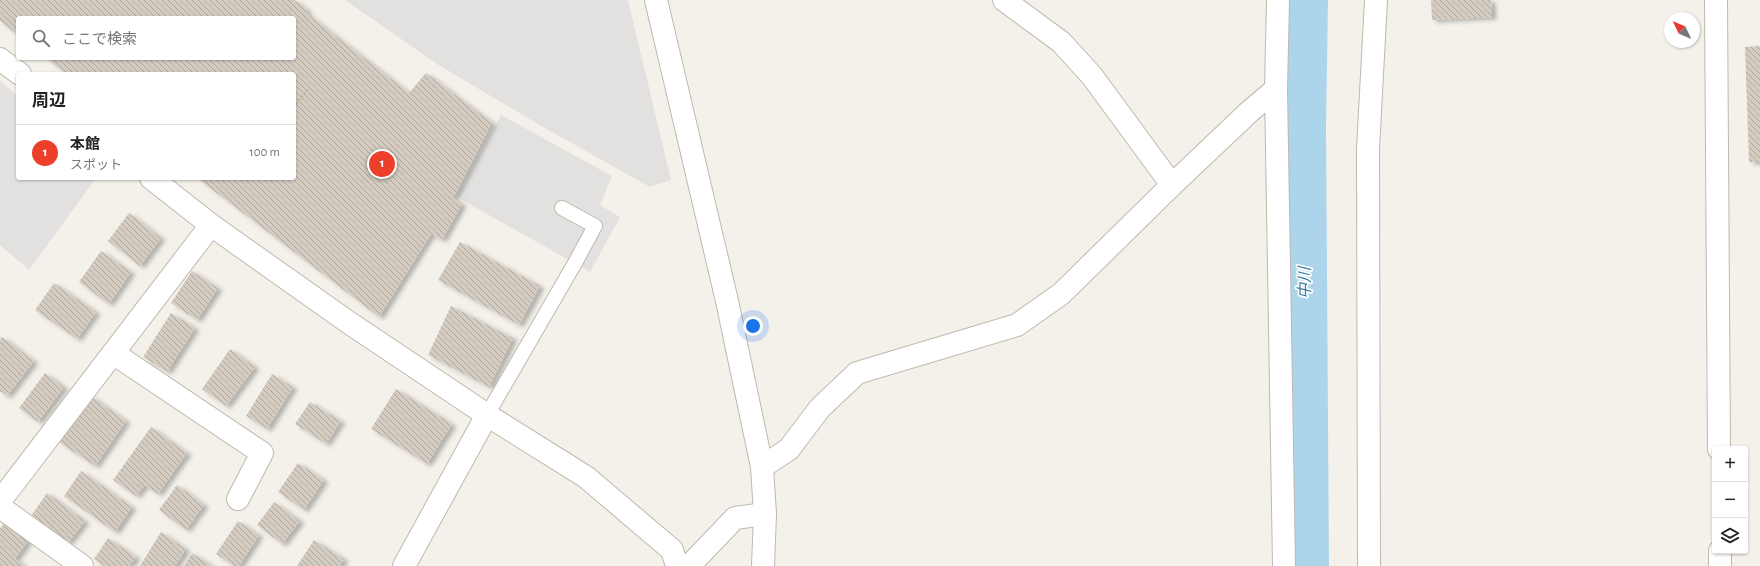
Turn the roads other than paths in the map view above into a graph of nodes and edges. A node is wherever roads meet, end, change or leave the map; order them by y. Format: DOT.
graph roads {
  1 [pos="656,0"];
  2 [pos="1004,0"];
  3 [pos="1278,0"];
  4 [pos="1376,0"];
  5 [pos="1716,0"];
  6 [pos="0,59"];
  7 [pos="17,72"];
  8 [pos="1276,89"];
  9 [pos="154,180"];
  10 [pos="1172,185"];
  11 [pos="562,208"];
  12 [pos="211,225"];
  13 [pos="113,353"];
  14 [pos="487,415"];
  15 [pos="1719,446"];
  16 [pos="762,467"];
  17 [pos="238,499"];
  18 [pos="0,501"];
  19 [pos="0,507"];
  20 [pos="765,514"];
  21 [pos="1720,554"];
  22 [pos="82,566"];
  23 [pos="404,566"];
  24 [pos="677,566"];
  25 [pos="689,566"];
  26 [pos="763,566"];
  27 [pos="1284,566"];
  28 [pos="1369,566"];
  29 [pos="1720,566"];
  1 -- 16 [label="street"];
  2 -- 10 [label="street"];
  3 -- 8 [label="street"];
  4 -- 28 [label="street"];
  5 -- 15 [label="street"];
  6 -- 7 [label="street"];
  8 -- 10 [label="street"];
  8 -- 27 [label="street"];
  9 -- 12 [label="street"];
  10 -- 16 [label="street"];
  11 -- 14 [label="lane"];
  12 -- 13 [label="street"];
  12 -- 14 [label="street"];
  13 -- 17 [label="street"];
  13 -- 18 [label="street"];
  14 -- 23 [label="street"];
  14 -- 24 [label="street"];
  16 -- 20 [label="street"];
  19 -- 22 [label="street"];
  20 -- 25 [label="street"];
  20 -- 26 [label="street"];
  21 -- 29 [label="street"];
}
